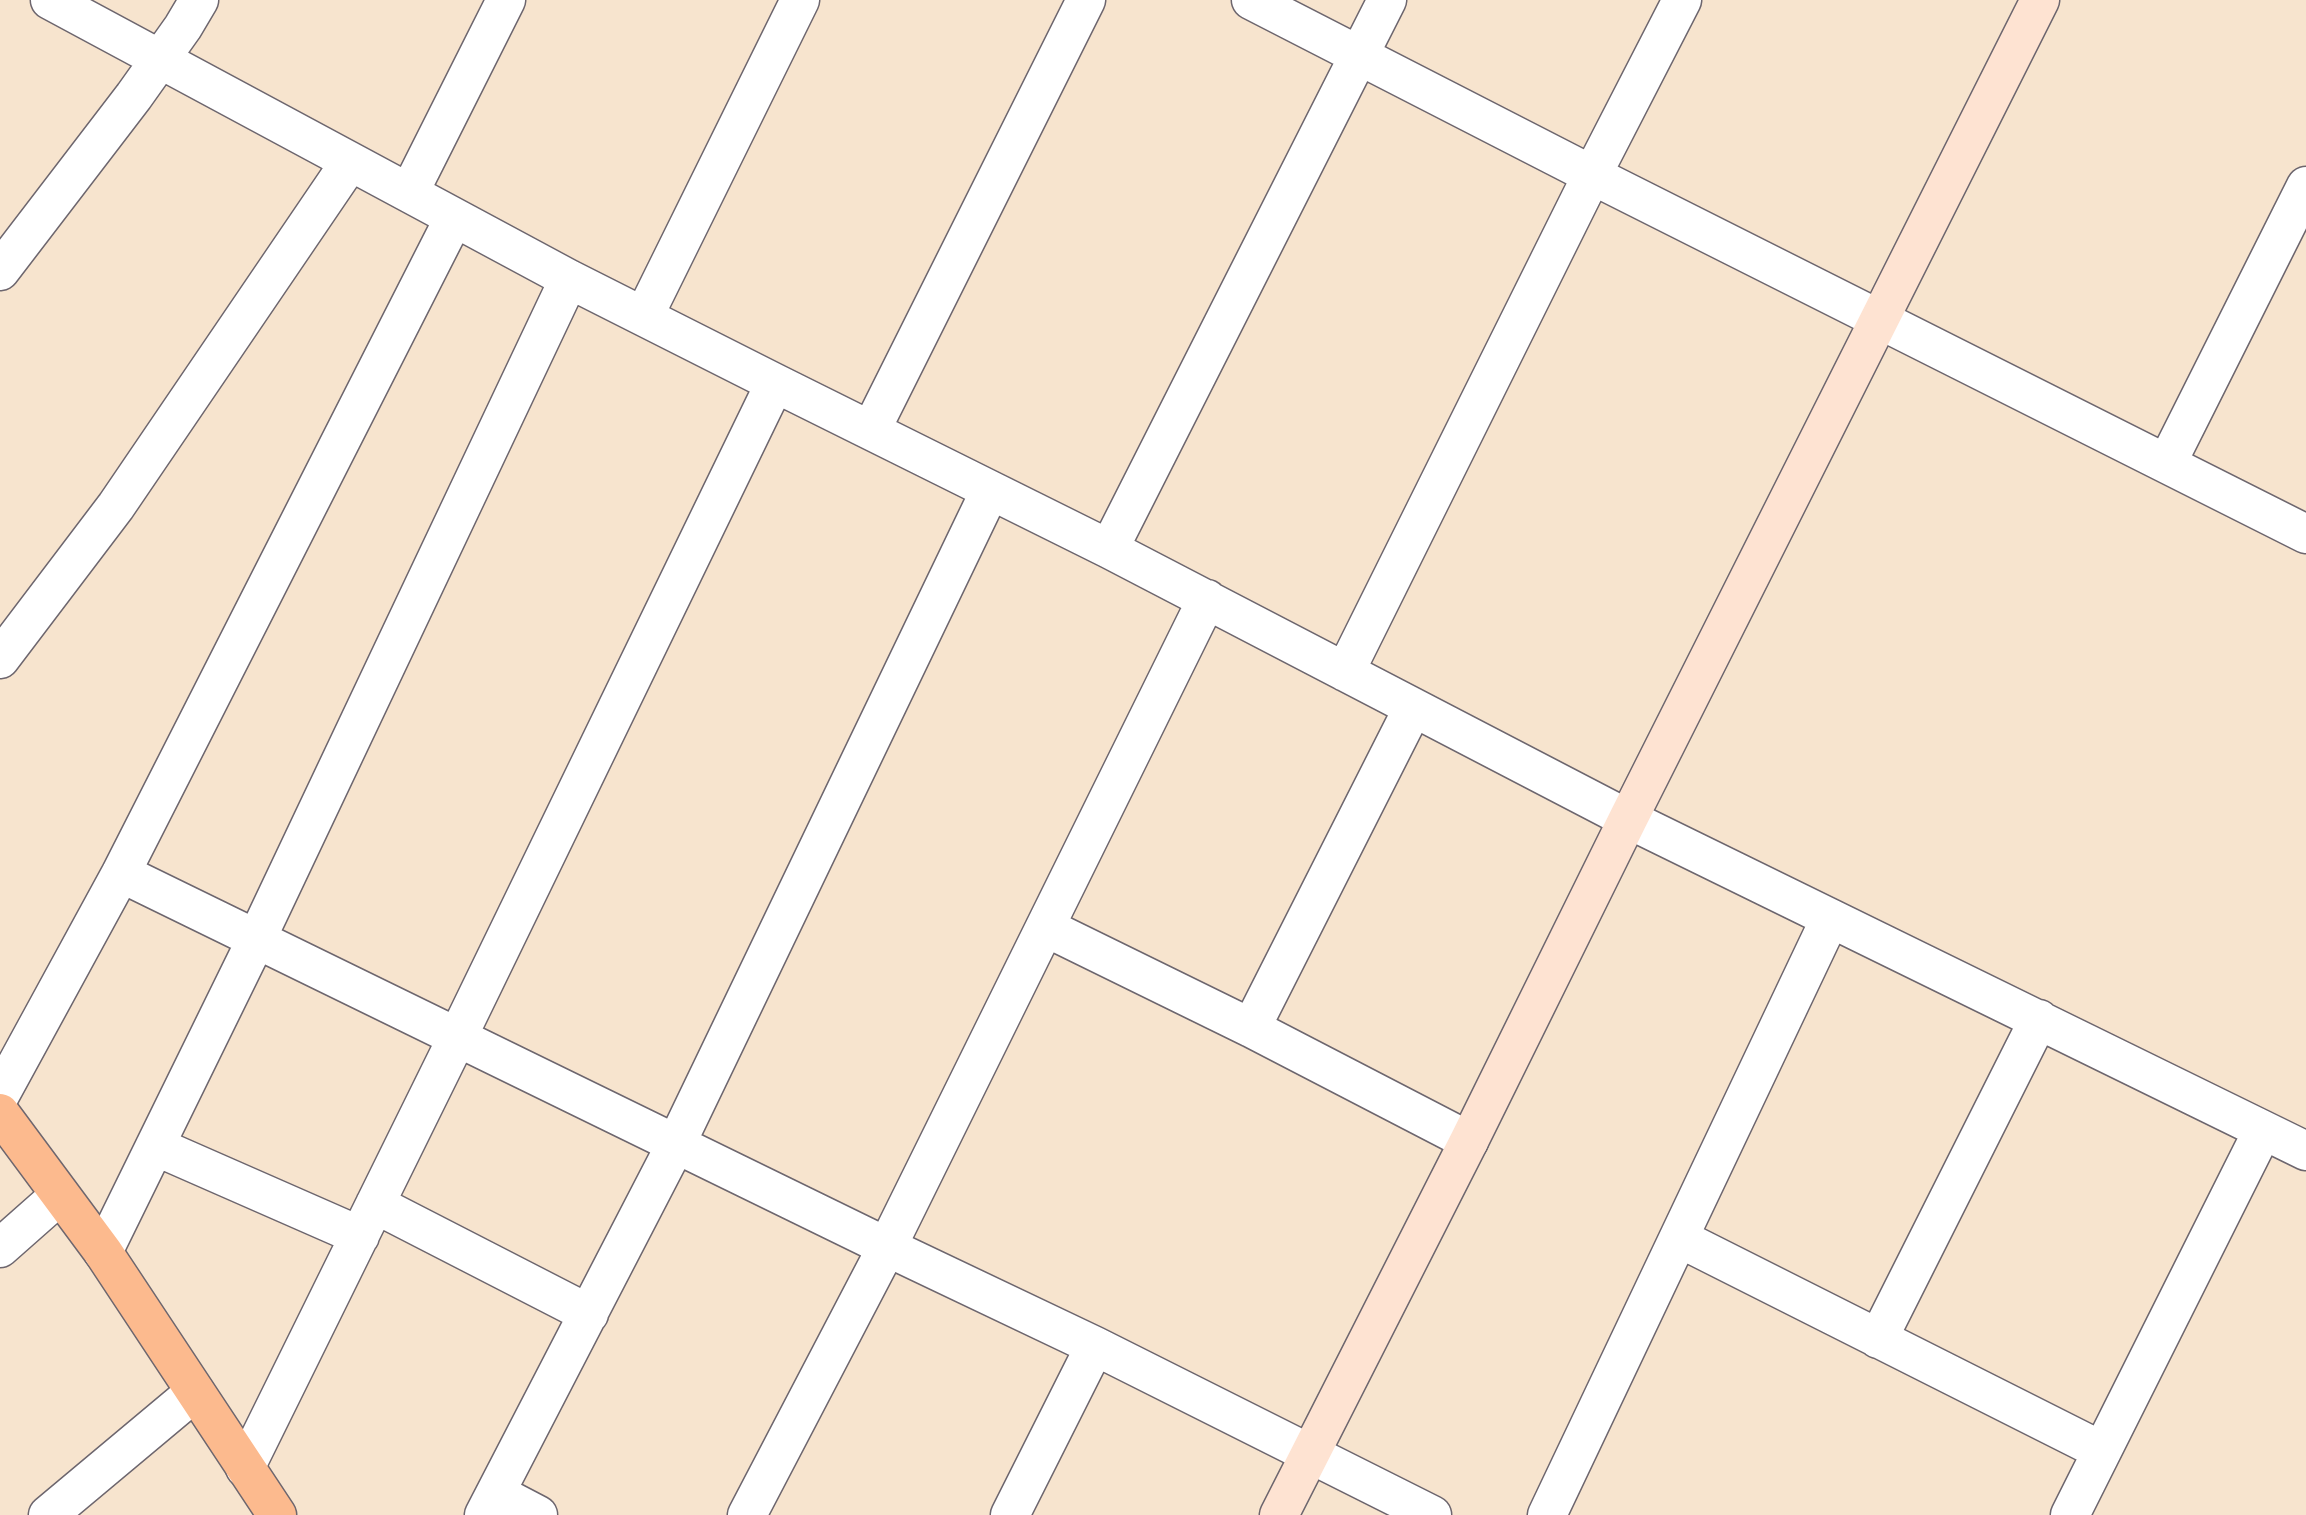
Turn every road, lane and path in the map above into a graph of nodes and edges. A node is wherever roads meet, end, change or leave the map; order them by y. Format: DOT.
graph roads {
  1 [pos="50,0"];
  2 [pos="199,0"];
  3 [pos="506,0"];
  4 [pos="800,0"];
  5 [pos="1086,0"];
  6 [pos="1251,0"];
  7 [pos="1387,0"];
  8 [pos="1682,0"];
  9 [pos="2040,0"];
  10 [pos="1359,54"];
  11 [pos="161,59"];
  12 [pos="350,162"];
  13 [pos="1592,176"];
  14 [pos="2306,186"];
  15 [pos="409,193"];
  16 [pos="454,218"];
  17 [pos="0,271"];
  18 [pos="569,279"];
  19 [pos="643,316"];
  20 [pos="1878,320"];
  21 [pos="775,383"];
  22 [pos="871,430"];
  23 [pos="2167,463"];
  24 [pos="990,491"];
  25 [pos="2306,534"];
  26 [pos="1109,549"];
  27 [pos="1206,599"];
  28 [pos="0,659"];
  29 [pos="1345,672"];
  30 [pos="1413,708"];
  31 [pos="1628,819"];
  32 [pos="121,873"];
  33 [pos="1830,919"];
  34 [pos="1045,927"];
  35 [pos="257,938"];
  36 [pos="2039,1019"];
  37 [pos="1251,1028"];
  38 [pos="458,1036"];
  39 [pos="0,1095"];
  40 [pos="0,1113"];
  41 [pos="2263,1130"];
  42 [pos="1469,1140"];
  43 [pos="676,1144"];
  44 [pos="155,1146"];
  45 [pos="2306,1151"];
  46 [pos="60,1195"];
  47 [pos="367,1220"];
  48 [pos="1679,1238"];
  49 [pos="887,1247"];
  50 [pos="0,1248"];
  51 [pos="103,1252"];
  52 [pos="589,1314"];
  53 [pos="1878,1339"];
  54 [pos="1095,1346"];
  55 [pos="195,1392"];
  56 [pos="2102,1451"];
  57 [pos="1311,1453"];
  58 [pos="245,1468"];
  59 [pos="490,1504"];
  60 [pos="48,1515"];
  61 [pos="277,1515"];
  62 [pos="538,1515"];
  63 [pos="747,1515"];
  64 [pos="1010,1515"];
  65 [pos="1279,1515"];
  66 [pos="1432,1515"];
  67 [pos="1547,1515"];
  68 [pos="2070,1515"];
  1 -- 11 [label="street"];
  2 -- 11 [label="street"];
  3 -- 15 [label="street"];
  4 -- 19 [label="street"];
  5 -- 22 [label="street"];
  6 -- 10 [label="street"];
  7 -- 10 [label="street"];
  8 -- 13 [label="street"];
  9 -- 20 [label="street"];
  10 -- 13 [label="street"];
  10 -- 26 [label="street"];
  11 -- 12 [label="street"];
  11 -- 17 [label="street"];
  12 -- 15 [label="street"];
  12 -- 28 [label="street"];
  13 -- 20 [label="street"];
  13 -- 29 [label="street"];
  14 -- 23 [label="street"];
  15 -- 16 [label="street"];
  16 -- 18 [label="street"];
  16 -- 32 [label="street"];
  18 -- 19 [label="street"];
  18 -- 35 [label="street"];
  19 -- 21 [label="street"];
  20 -- 23 [label="street"];
  20 -- 31 [label="street"];
  21 -- 22 [label="street"];
  21 -- 38 [label="street"];
  22 -- 24 [label="street"];
  23 -- 25 [label="street"];
  24 -- 26 [label="street"];
  24 -- 43 [label="street"];
  26 -- 27 [label="street"];
  27 -- 29 [label="street"];
  27 -- 34 [label="street"];
  29 -- 30 [label="street"];
  30 -- 31 [label="street"];
  30 -- 37 [label="street"];
  31 -- 33 [label="street"];
  31 -- 42 [label="street"];
  32 -- 35 [label="street"];
  32 -- 39 [label="street"];
  33 -- 36 [label="street"];
  33 -- 48 [label="street"];
  34 -- 37 [label="street"];
  34 -- 49 [label="street"];
  35 -- 38 [label="street"];
  35 -- 44 [label="street"];
  36 -- 41 [label="street"];
  36 -- 53 [label="street"];
  37 -- 42 [label="street"];
  38 -- 43 [label="street"];
  38 -- 47 [label="street"];
  40 -- 46 [label="main road"];
  41 -- 45 [label="street"];
  41 -- 56 [label="street"];
  42 -- 57 [label="street"];
  43 -- 49 [label="street"];
  43 -- 52 [label="street"];
  44 -- 47 [label="street"];
  44 -- 51 [label="street"];
  46 -- 50 [label="street"];
  46 -- 51 [label="main road"];
  47 -- 52 [label="street"];
  47 -- 58 [label="street"];
  48 -- 53 [label="street"];
  48 -- 67 [label="street"];
  49 -- 54 [label="street"];
  49 -- 63 [label="street"];
  51 -- 55 [label="main road"];
  52 -- 59 [label="street"];
  53 -- 56 [label="street"];
  54 -- 57 [label="street"];
  54 -- 64 [label="street"];
  55 -- 58 [label="main road"];
  55 -- 60 [label="street"];
  56 -- 68 [label="street"];
  57 -- 65 [label="street"];
  57 -- 66 [label="street"];
  58 -- 61 [label="main road"];
  59 -- 62 [label="street"];
}
